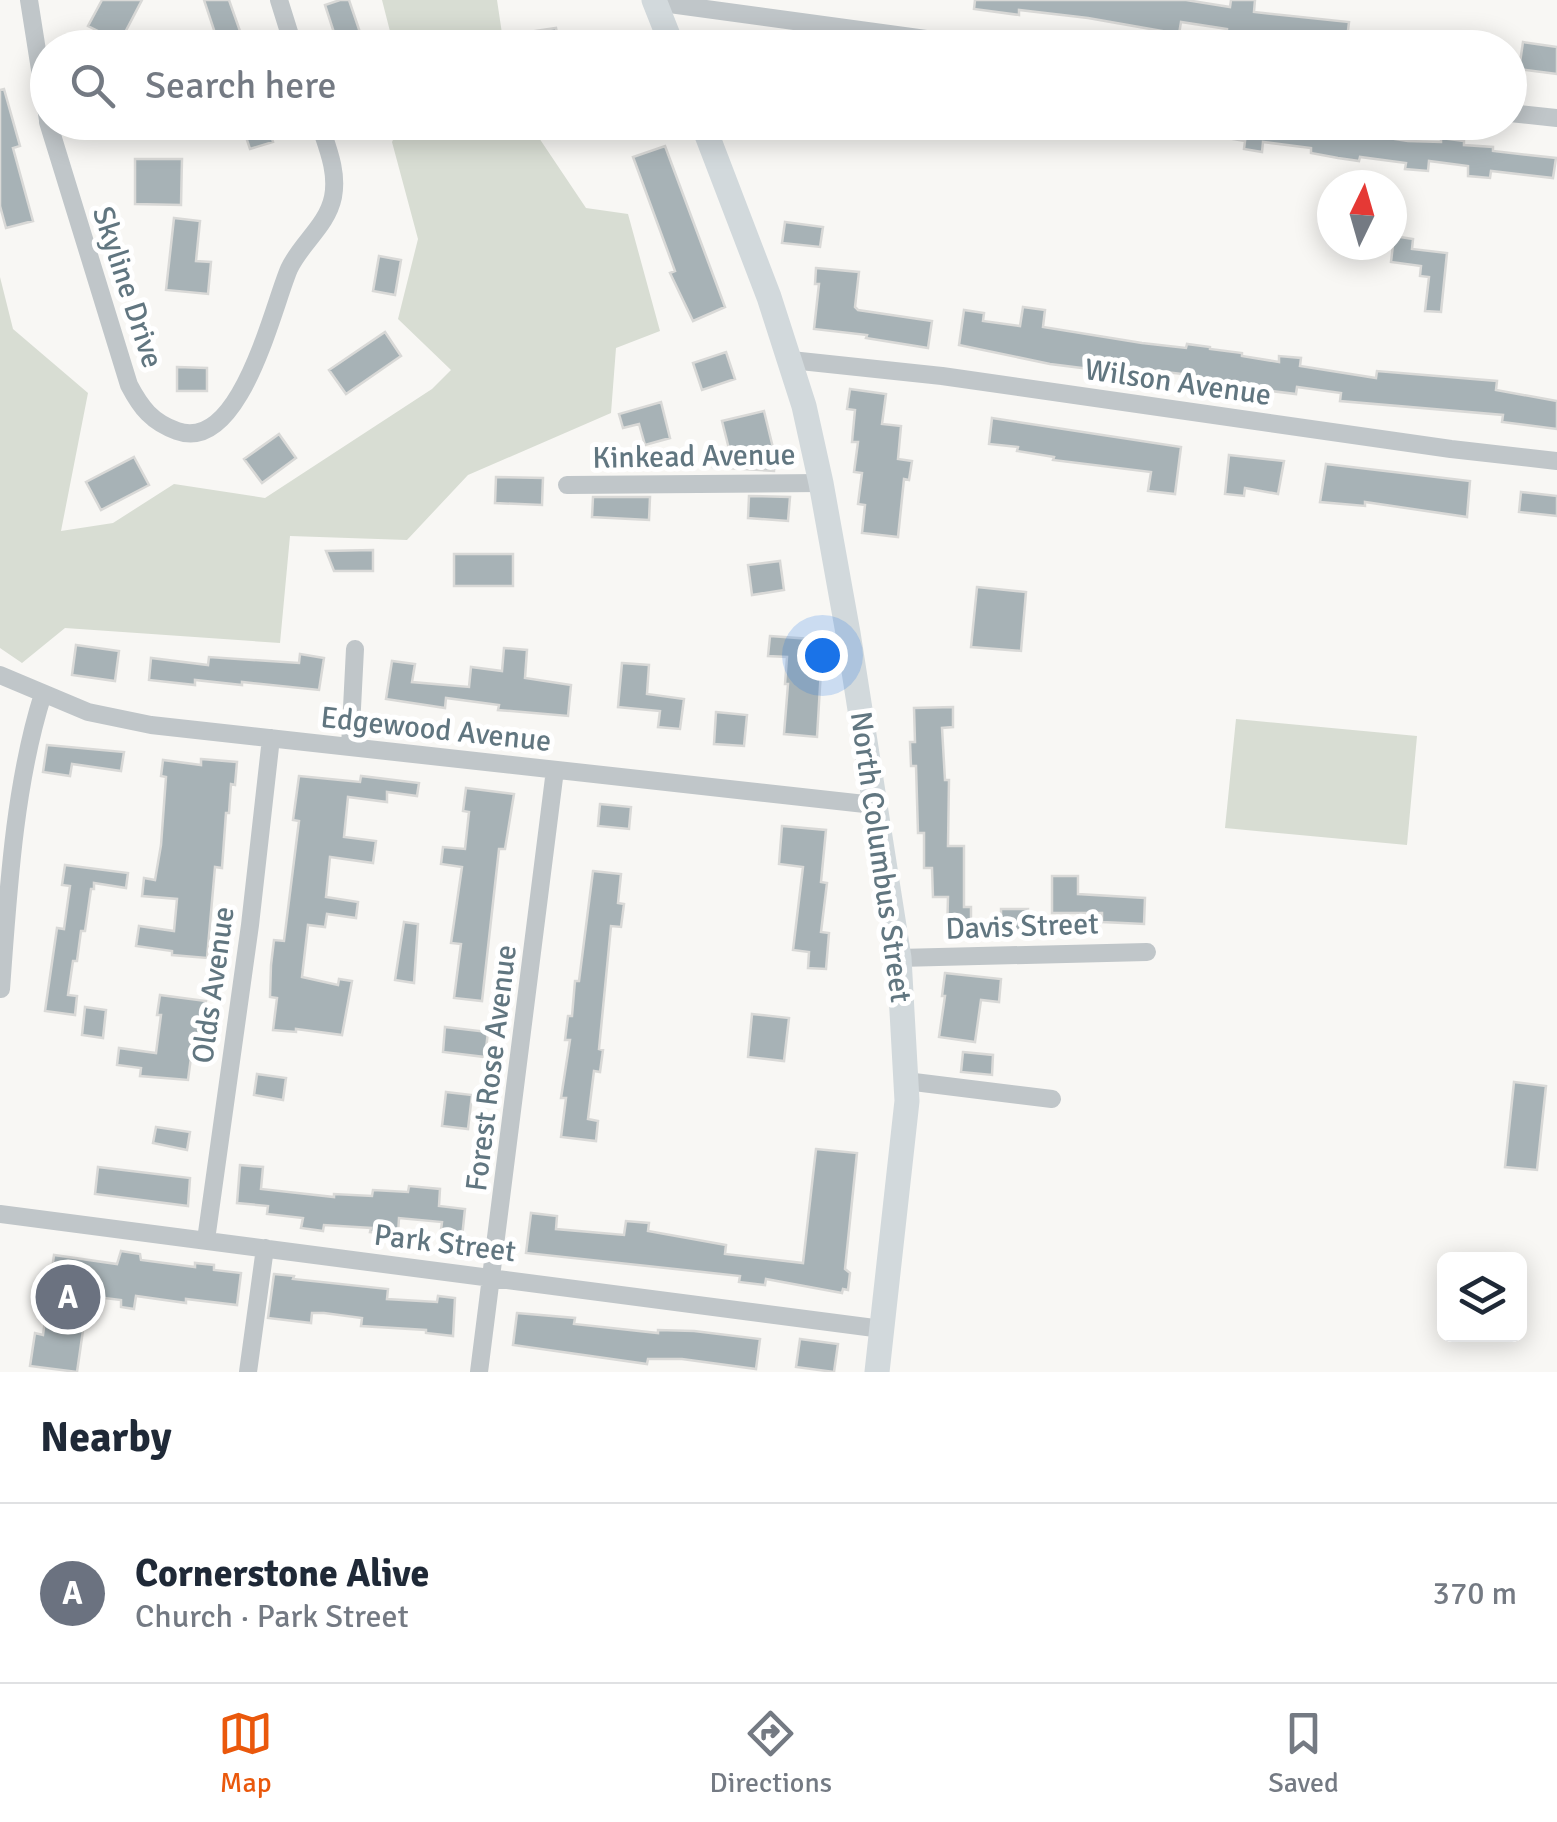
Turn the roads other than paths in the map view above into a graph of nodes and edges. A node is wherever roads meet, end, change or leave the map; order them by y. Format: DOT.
graph roads {
  1 [pos="30,0"];
  2 [pos="279,0"];
  3 [pos="655,1"];
  4 [pos="34,30"];
  5 [pos="288,30"];
  6 [pos="666,30"];
  7 [pos="868,30"];
  8 [pos="1527,115"];
  9 [pos="1557,118"];
  10 [pos="54,140"];
  11 [pos="325,140"];
  12 [pos="709,140"];
  13 [pos="791,360"];
  14 [pos="1557,460"];
  15 [pos="822,483"];
  16 [pos="568,486"];
  17 [pos="356,649"];
  18 [pos="0,675"];
  19 [pos="43,694"];
  20 [pos="271,738"];
  21 [pos="350,747"];
  22 [pos="555,770"];
  23 [pos="874,804"];
  24 [pos="1148,952"];
  25 [pos="899,958"];
  26 [pos="1,989"];
  27 [pos="906,1081"];
  28 [pos="1052,1099"];
  29 [pos="0,1214"];
  30 [pos="206,1240"];
  31 [pos="266,1248"];
  32 [pos="490,1277"];
  33 [pos="882,1329"];
  34 [pos="248,1372"];
  35 [pos="479,1372"];
  36 [pos="877,1372"];
  1 -- 4 [label="street, Skyline Drive"];
  2 -- 5 [label="street"];
  3 -- 6 [label="main road"];
  3 -- 7 [label="street"];
  8 -- 9 [label="street"];
  10 -- 11 [label="street, Skyline Drive"];
  12 -- 13 [label="main road, North Columbus Street"];
  13 -- 14 [label="street, Wilson Avenue"];
  13 -- 15 [label="main road, North Columbus Street"];
  15 -- 16 [label="street, Kinkead Avenue"];
  15 -- 23 [label="main road, North Columbus Street"];
  17 -- 21 [label="street"];
  18 -- 19 [label="street, Edgewood Avenue"];
  19 -- 20 [label="street, Edgewood Avenue"];
  19 -- 26 [label="street"];
  20 -- 21 [label="street, Edgewood Avenue"];
  20 -- 30 [label="street, Olds Avenue"];
  21 -- 22 [label="street, Edgewood Avenue"];
  22 -- 23 [label="street, Edgewood Avenue"];
  22 -- 32 [label="street, Forest Rose Avenue"];
  23 -- 25 [label="main road, North Columbus Street"];
  24 -- 25 [label="street, Davis Street"];
  25 -- 27 [label="main road, North Columbus Street"];
  27 -- 28 [label="street"];
  27 -- 33 [label="main road, North Columbus Street"];
  29 -- 30 [label="street, Park Street"];
  30 -- 31 [label="street, Park Street"];
  31 -- 32 [label="street, Park Street"];
  31 -- 34 [label="street"];
  32 -- 33 [label="street, Park Street"];
  32 -- 35 [label="street, Forest Rose Avenue"];
  33 -- 36 [label="main road, North Columbus Street"];
}
